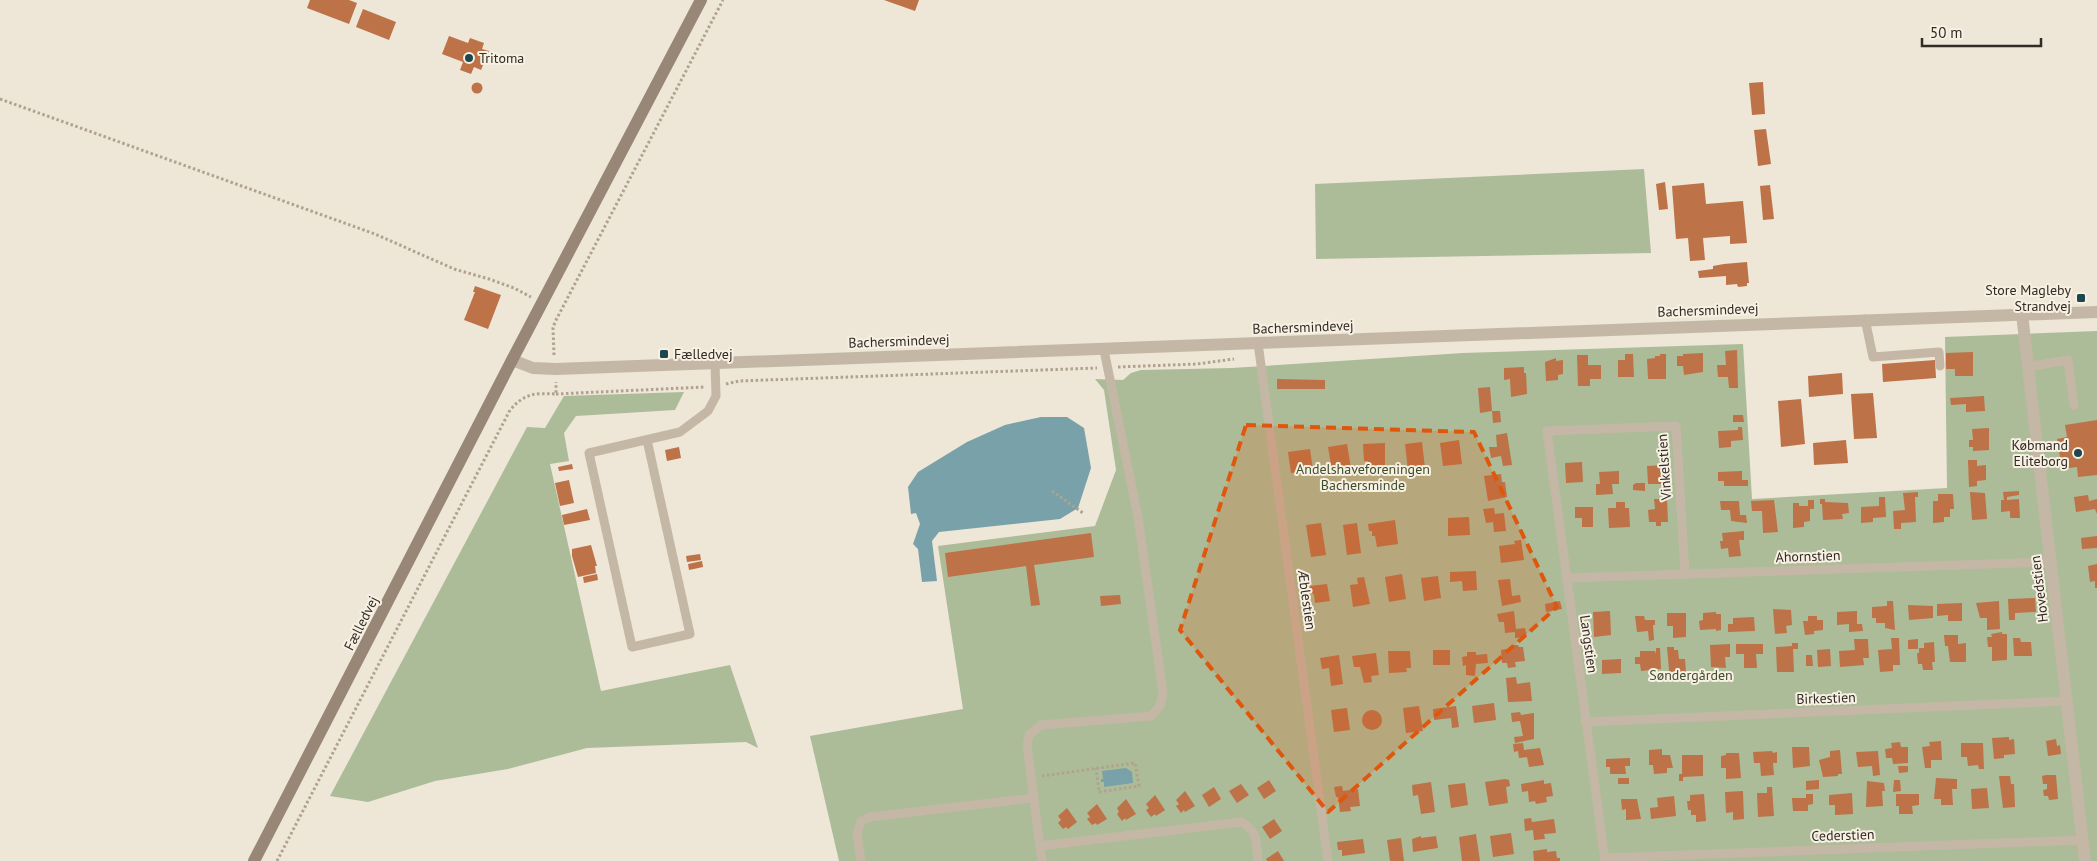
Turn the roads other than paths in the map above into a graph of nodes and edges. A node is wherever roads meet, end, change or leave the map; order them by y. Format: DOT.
graph roads {
  1 [pos="701,0"];
  2 [pos="2097,312"];
  3 [pos="2022,314"];
  4 [pos="1865,319"];
  5 [pos="1259,349"];
  6 [pos="1104,350"];
  7 [pos="512,360"];
  8 [pos="715,362"];
  9 [pos="1940,366"];
  10 [pos="2027,367"];
  11 [pos="2074,405"];
  12 [pos="1547,431"];
  13 [pos="647,440"];
  14 [pos="2051,562"];
  15 [pos="1685,574"];
  16 [pos="1566,578"];
  17 [pos="2068,701"];
  18 [pos="1585,722"];
  19 [pos="1033,798"];
  20 [pos="2083,840"];
  21 [pos="1040,846"];
  22 [pos="1604,859"];
  23 [pos="254,861"];
  24 [pos="861,861"];
  25 [pos="1042,861"];
  26 [pos="1258,861"];
  27 [pos="1328,861"];
  28 [pos="2085,861"];
  1 -- 7 [label="street, Fælledvej"];
  2 -- 3 [label="street, Bachersmindevej"];
  3 -- 4 [label="street, Bachersmindevej"];
  3 -- 10 [label="street, Hovedstien"];
  4 -- 5 [label="street, Bachersmindevej"];
  4 -- 9 [label="lane"];
  5 -- 6 [label="street, Bachersmindevej"];
  5 -- 27 [label="lane, Æblestien"];
  6 -- 8 [label="street, Bachersmindevej"];
  6 -- 19 [label="lane"];
  7 -- 8 [label="street, Bachersmindevej"];
  7 -- 23 [label="street, Fælledvej"];
  8 -- 13 [label="lane"];
  10 -- 11 [label="lane"];
  10 -- 14 [label="street, Hovedstien"];
  12 -- 15 [label="lane, Vinkelstien"];
  12 -- 16 [label="lane, Langstien"];
  13 -- 13 [label="lane"];
  14 -- 15 [label="lane, Ahornstien"];
  14 -- 17 [label="street, Hovedstien"];
  15 -- 16 [label="lane, Ahornstien"];
  16 -- 18 [label="lane, Langstien"];
  17 -- 18 [label="lane, Birkestien"];
  17 -- 20 [label="street, Hovedstien"];
  18 -- 22 [label="lane, Langstien"];
  19 -- 21 [label="lane"];
  19 -- 24 [label="lane"];
  20 -- 22 [label="lane, Cederstien"];
  20 -- 28 [label="street, Hovedstien"];
  21 -- 25 [label="lane"];
  21 -- 26 [label="lane"];
}
